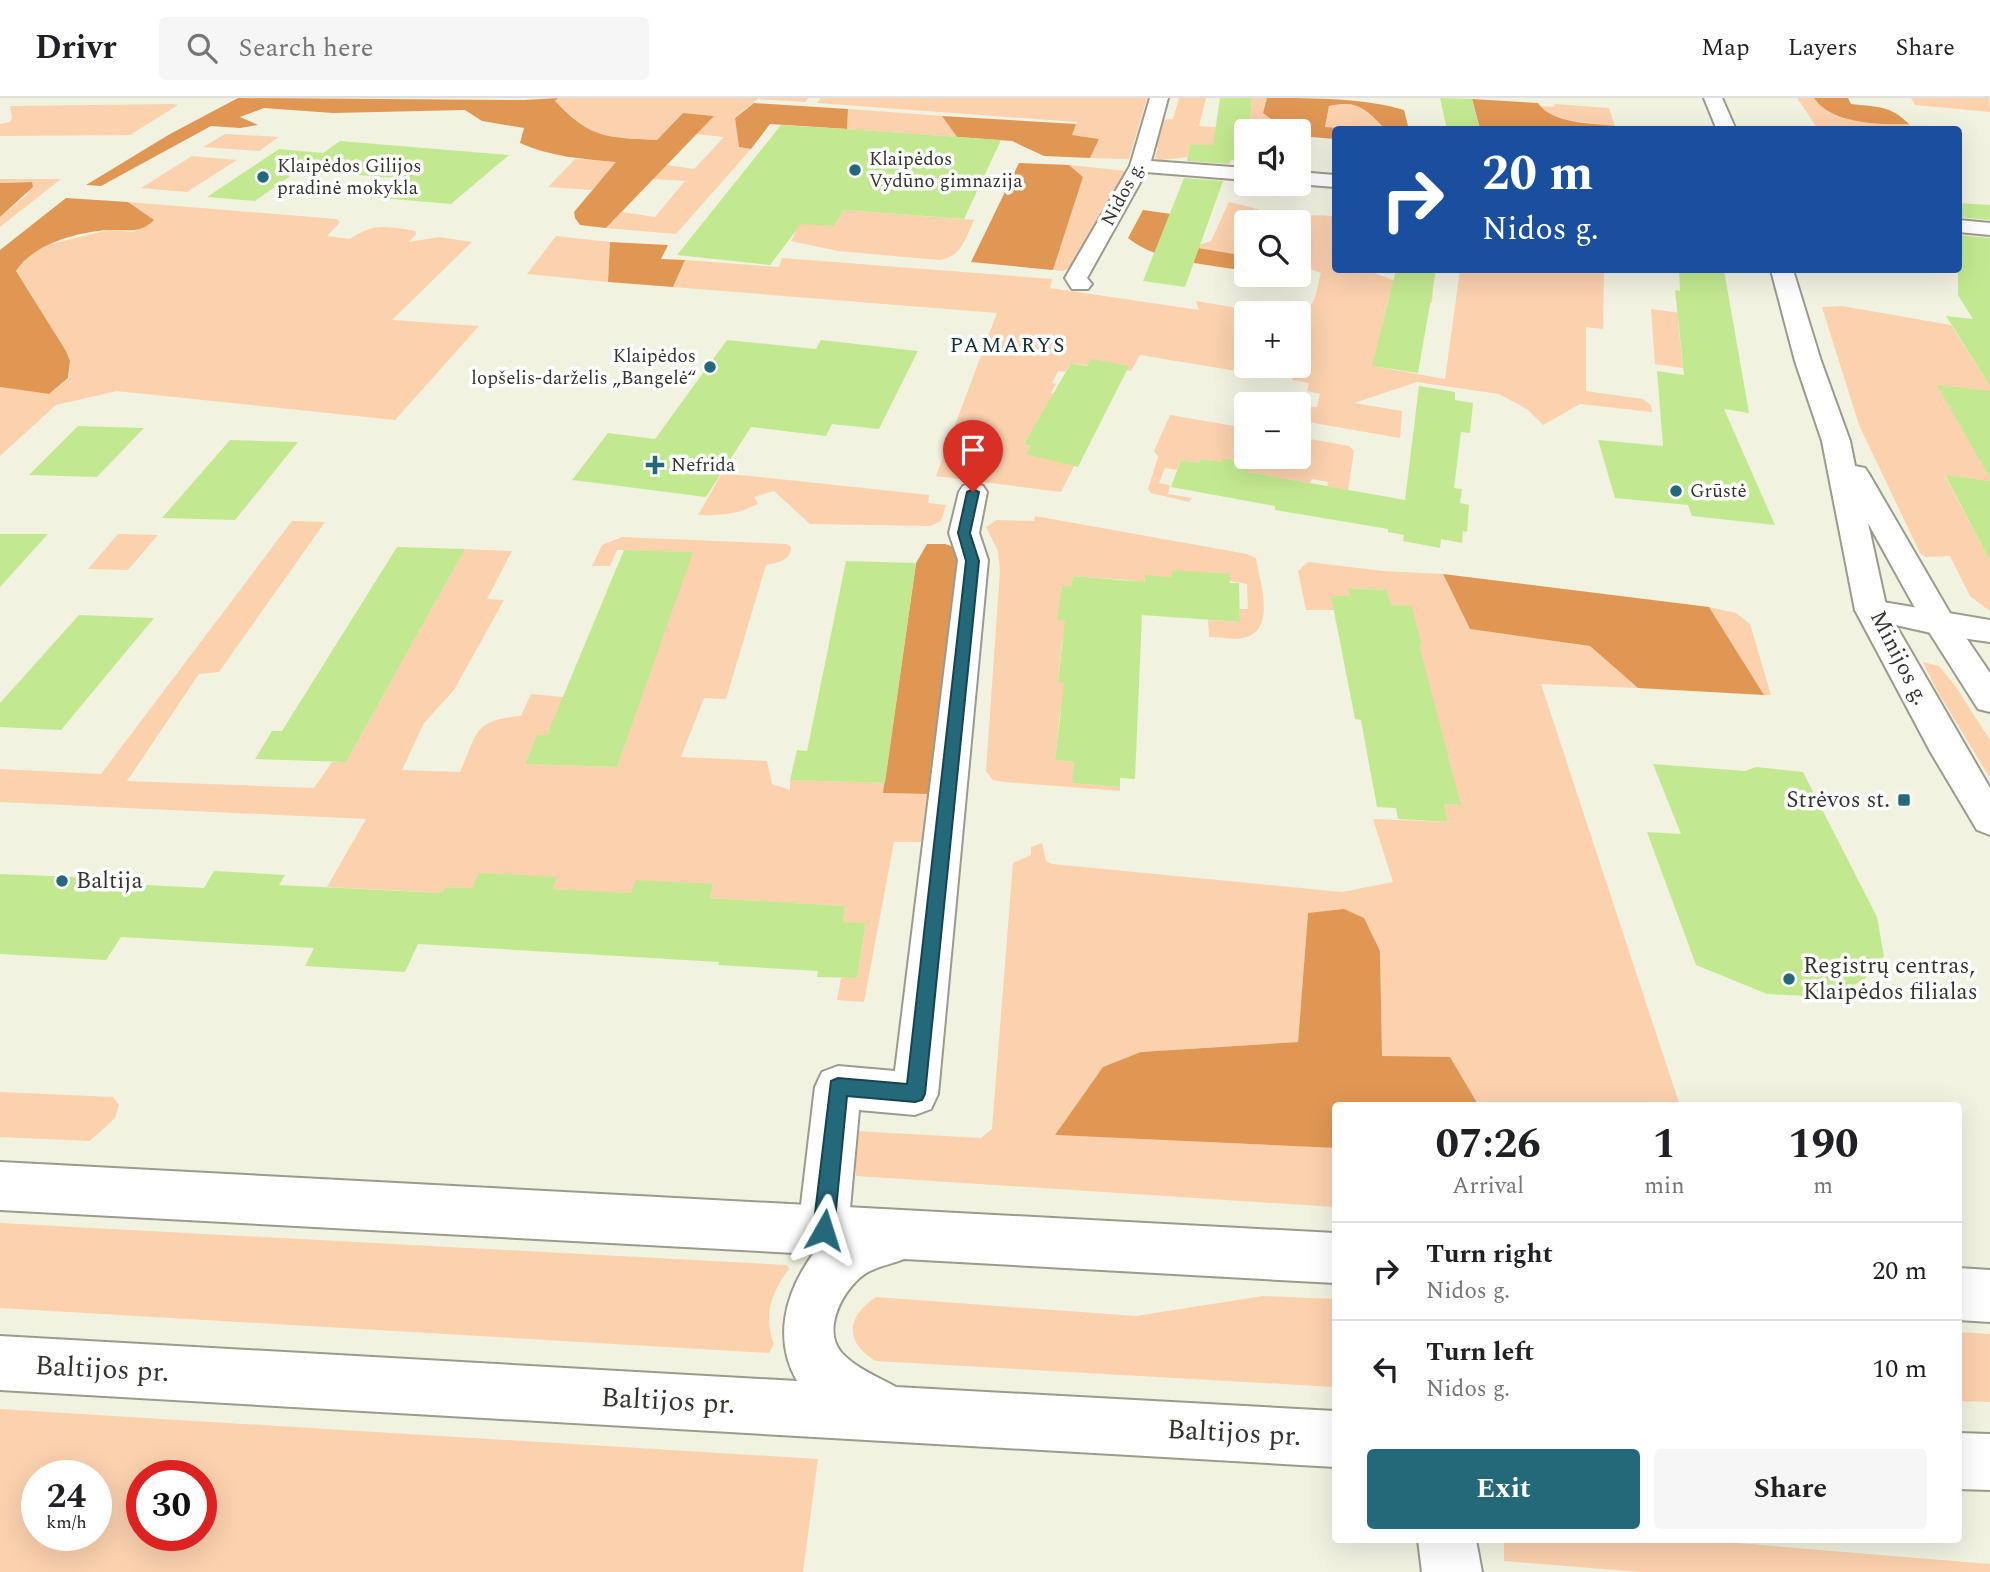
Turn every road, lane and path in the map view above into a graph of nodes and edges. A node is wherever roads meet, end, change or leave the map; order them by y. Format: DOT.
graph roads {
  1 [pos="1159,98"];
  2 [pos="1713,98"];
  3 [pos="1725,126"];
  4 [pos="1140,166"];
  5 [pos="1234,173"];
  6 [pos="1311,179"];
  7 [pos="1332,181"];
  8 [pos="1962,226"];
  9 [pos="1990,229"];
  10 [pos="1783,273"];
  11 [pos="1080,284"];
  12 [pos="1836,441"];
  13 [pos="973,492"];
  14 [pos="1871,610"];
  15 [pos="1940,624"];
  16 [pos="1990,631"];
  17 [pos="1990,700"];
  18 [pos="1990,820"];
  19 [pos="0,1186"];
  20 [pos="824,1230"];
  21 [pos="912,1234"];
  22 [pos="1332,1258"];
  23 [pos="1962,1294"];
  24 [pos="1990,1296"];
  25 [pos="0,1363"];
  26 [pos="893,1414"];
  27 [pos="1332,1439"];
  28 [pos="1962,1461"];
  29 [pos="1990,1462"];
  30 [pos="1447,1543"];
  31 [pos="1451,1572"];
  1 -- 4 [label="main road, Nidos g."];
  2 -- 3 [label="main road"];
  4 -- 5 [label="main road"];
  4 -- 11 [label="main road, Nidos g."];
  6 -- 7 [label="main road"];
  8 -- 9 [label="main road"];
  10 -- 12 [label="main road, Minijos g."];
  12 -- 14 [label="main road, Minijos g."];
  12 -- 15 [label="main road, Minijos g."];
  13 -- 20 [label="main road"];
  14 -- 15 [label="main road"];
  14 -- 18 [label="main road, Minijos g."];
  15 -- 16 [label="main road"];
  15 -- 17 [label="main road, Minijos g."];
  19 -- 20 [label="main road"];
  20 -- 21 [label="main road"];
  21 -- 22 [label="main road"];
  21 -- 26 [label="main road"];
  23 -- 24 [label="main road"];
  25 -- 26 [label="main road, Baltijos pr."];
  26 -- 27 [label="main road, Baltijos pr."];
  28 -- 29 [label="main road"];
  30 -- 31 [label="main road"];
}
